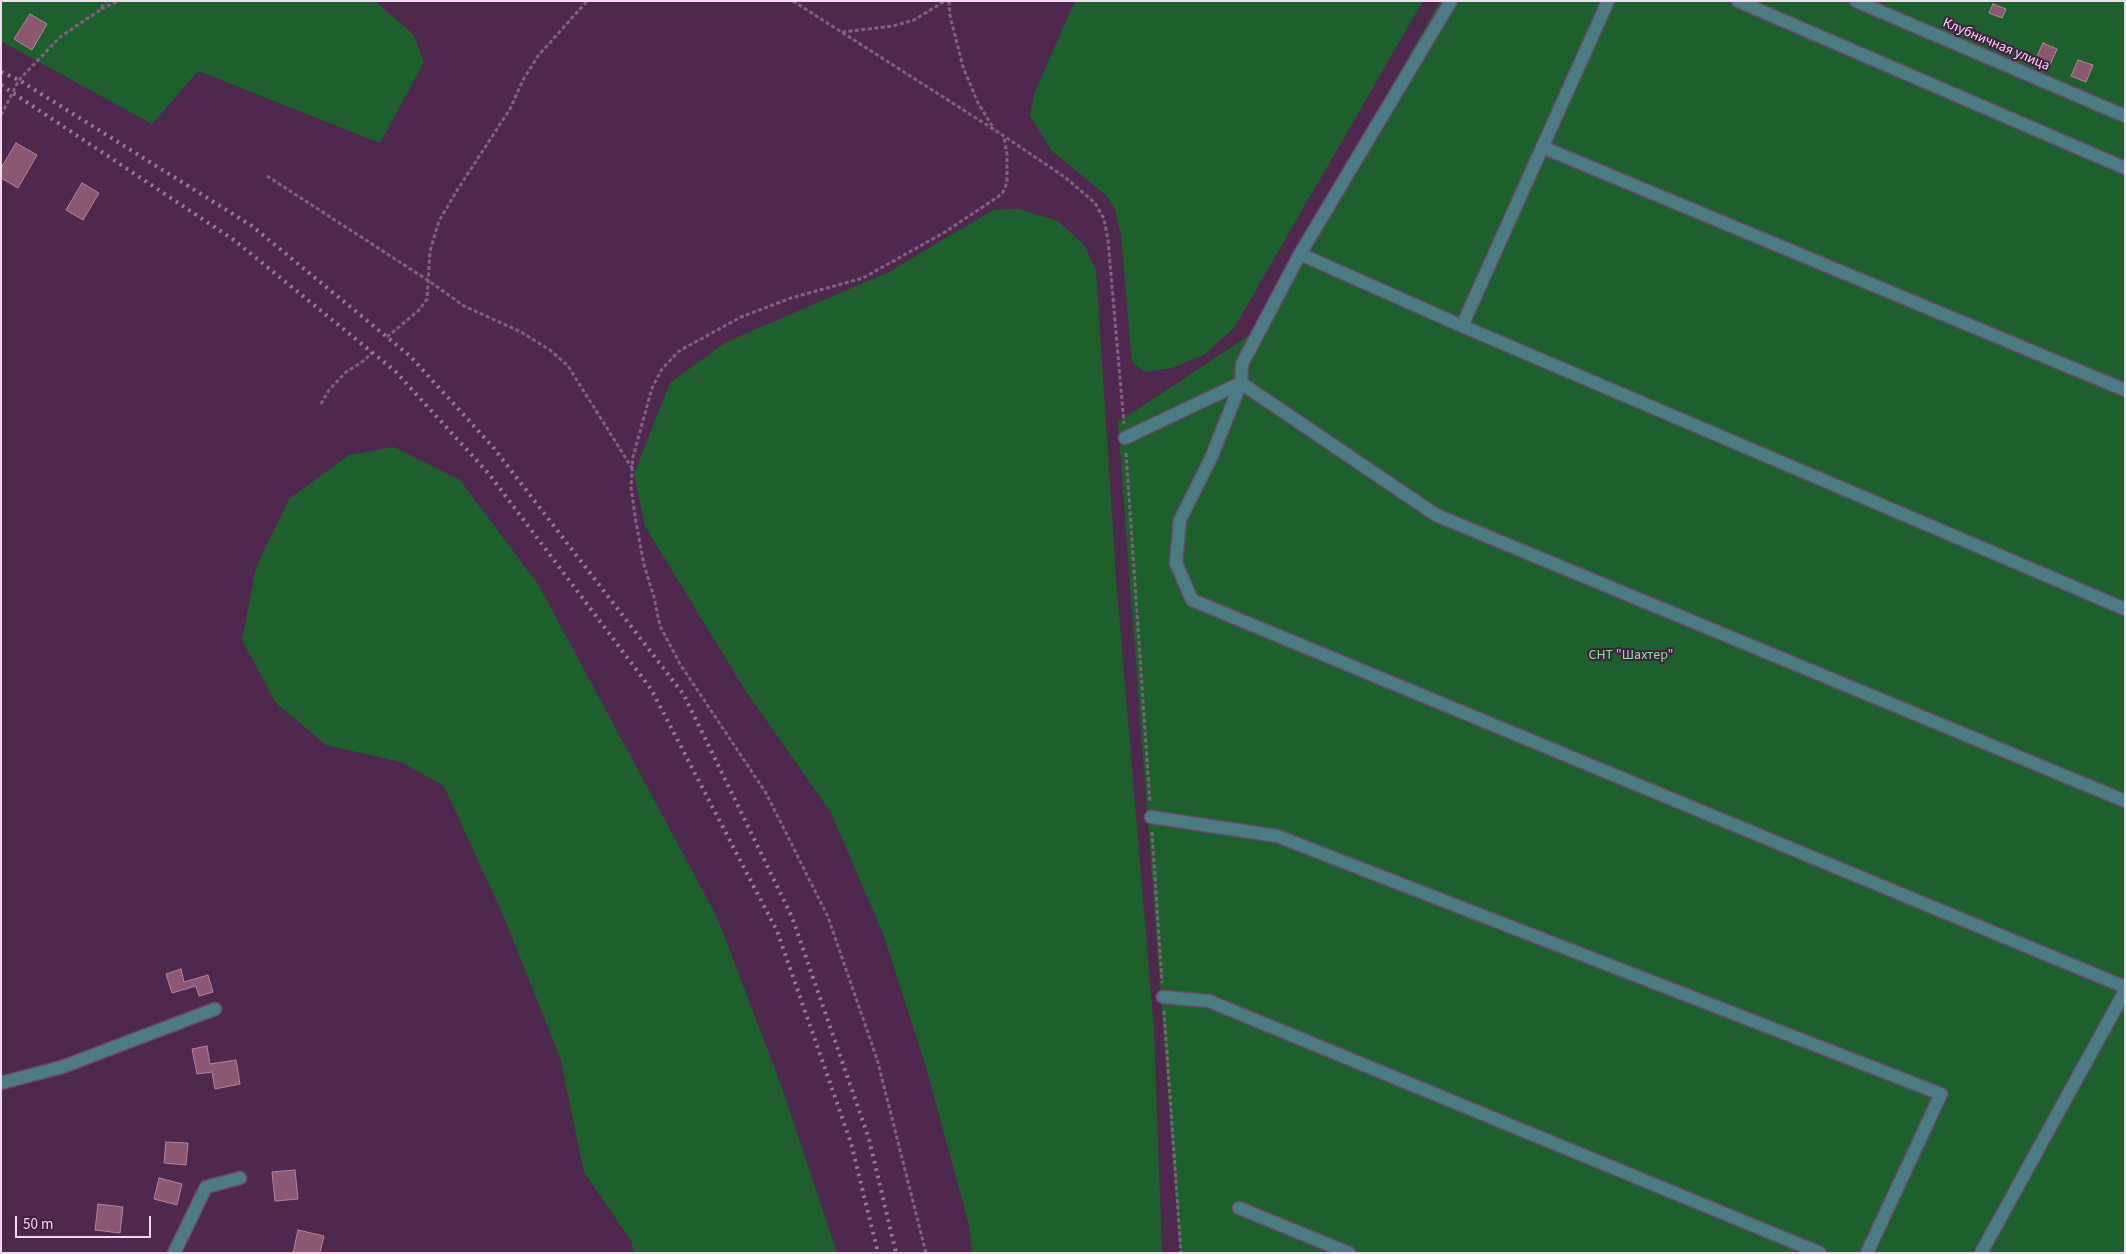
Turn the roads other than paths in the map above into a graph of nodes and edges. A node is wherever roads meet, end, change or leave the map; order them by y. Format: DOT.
graph roads {
  1 [pos="1451,1"];
  2 [pos="1608,1"];
  3 [pos="1738,1"];
  4 [pos="1856,1"];
  5 [pos="2125,116"];
  6 [pos="1542,147"];
  7 [pos="2125,168"];
  8 [pos="1300,254"];
  9 [pos="1462,326"];
  10 [pos="1241,383"];
  11 [pos="2125,390"];
  12 [pos="1125,438"];
  13 [pos="2125,609"];
  14 [pos="2125,801"];
  15 [pos="1151,818"];
  16 [pos="2125,987"];
  17 [pos="2125,991"];
  18 [pos="1163,997"];
  19 [pos="214,1009"];
  20 [pos="1,1083"];
  21 [pos="240,1178"];
  22 [pos="1239,1208"];
  23 [pos="174,1253"];
  24 [pos="1349,1253"];
  25 [pos="1820,1253"];
  26 [pos="1867,1253"];
  27 [pos="1981,1253"];
  1 -- 8 [label="street"];
  2 -- 6 [label="street"];
  3 -- 7 [label="street"];
  4 -- 5 [label="street, Клубничная улица"];
  6 -- 9 [label="street"];
  6 -- 11 [label="street"];
  8 -- 9 [label="street"];
  8 -- 10 [label="street"];
  9 -- 13 [label="street"];
  10 -- 12 [label="street"];
  10 -- 14 [label="street"];
  10 -- 16 [label="street"];
  15 -- 26 [label="street"];
  17 -- 27 [label="street"];
  18 -- 25 [label="street"];
  19 -- 20 [label="street"];
  21 -- 23 [label="street"];
  22 -- 24 [label="street"];
}
